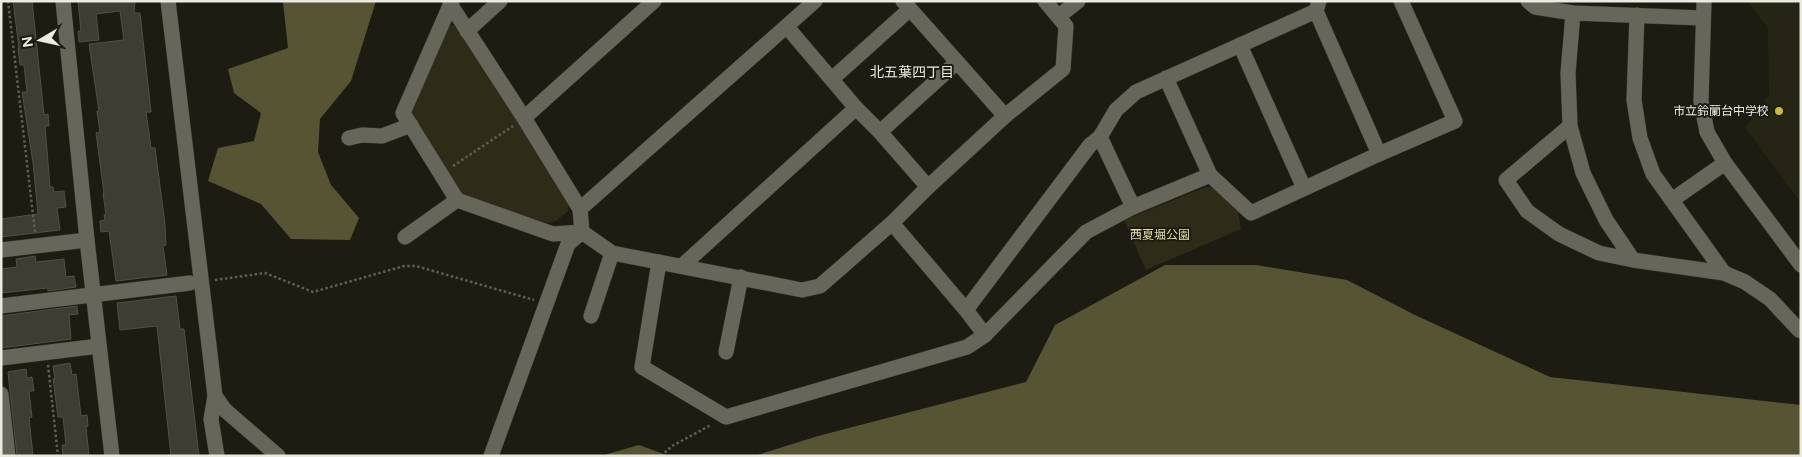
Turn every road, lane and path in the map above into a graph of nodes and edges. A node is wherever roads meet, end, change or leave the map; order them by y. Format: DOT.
graph roads {
  1 [pos="8,1"];
  2 [pos="63,1"];
  3 [pos="168,1"];
  4 [pos="500,1"];
  5 [pos="654,1"];
  6 [pos="815,1"];
  7 [pos="1045,1"];
  8 [pos="1078,1"];
  9 [pos="1401,1"];
  10 [pos="1528,1"];
  11 [pos="1704,1"];
  12 [pos="451,3"];
  13 [pos="907,5"];
  14 [pos="1317,6"];
  15 [pos="1573,13"];
  16 [pos="1637,15"];
  17 [pos="1059,16"];
  18 [pos="1702,18"];
  19 [pos="787,27"];
  20 [pos="467,31"];
  21 [pos="1240,45"];
  22 [pos="957,62"];
  23 [pos="1166,78"];
  24 [pos="832,79"];
  25 [pos="856,108"];
  26 [pos="1005,116"];
  27 [pos="524,118"];
  28 [pos="411,125"];
  29 [pos="1570,126"];
  30 [pos="880,132"];
  31 [pos="1100,137"];
  32 [pos="349,138"];
  33 [pos="1379,154"];
  34 [pos="1725,163"];
  35 [pos="441,174"];
  36 [pos="1210,175"];
  37 [pos="928,187"];
  38 [pos="1304,188"];
  39 [pos="457,200"];
  40 [pos="1672,200"];
  41 [pos="1133,207"];
  42 [pos="580,209"];
  43 [pos="892,223"];
  44 [pos="582,232"];
  45 [pos="404,237"];
  46 [pos="87,240"];
  47 [pos="36,246"];
  48 [pos="1,250"];
  49 [pos="612,253"];
  50 [pos="1633,260"];
  51 [pos="659,262"];
  52 [pos="1801,265"];
  53 [pos="683,266"];
  54 [pos="1724,273"];
  55 [pos="741,277"];
  56 [pos="210,281"];
  57 [pos="190,283"];
  58 [pos="93,295"];
  59 [pos="540,301"];
  60 [pos="1,306"];
  61 [pos="966,310"];
  62 [pos="591,316"];
  63 [pos="1801,328"];
  64 [pos="985,335"];
  65 [pos="99,346"];
  66 [pos="47,352"];
  67 [pos="726,352"];
  68 [pos="1,358"];
  69 [pos="1,394"];
  70 [pos="215,396"];
  71 [pos="726,417"];
  72 [pos="8,456"];
  73 [pos="58,456"];
  74 [pos="112,456"];
  75 [pos="217,456"];
  76 [pos="278,456"];
  77 [pos="491,456"];
  78 [pos="661,456"];
  1 -- 47 [label="path"];
  2 -- 46 [label="street"];
  3 -- 70 [label="street"];
  4 -- 20 [label="street"];
  5 -- 27 [label="street"];
  6 -- 19 [label="street"];
  7 -- 17 [label="street"];
  8 -- 17 [label="street"];
  9 -- 33 [label="street"];
  10 -- 15 [label="street"];
  11 -- 18 [label="street"];
  12 -- 20 [label="street"];
  12 -- 28 [label="street"];
  13 -- 22 [label="street"];
  13 -- 24 [label="street"];
  14 -- 21 [label="street"];
  14 -- 33 [label="street"];
  15 -- 16 [label="street"];
  15 -- 29 [label="street"];
  16 -- 18 [label="street"];
  16 -- 40 [label="street"];
  17 -- 26 [label="street"];
  18 -- 34 [label="street"];
  19 -- 24 [label="street"];
  19 -- 42 [label="street"];
  20 -- 27 [label="street"];
  21 -- 23 [label="street"];
  21 -- 38 [label="street"];
  22 -- 26 [label="street"];
  22 -- 30 [label="street"];
  23 -- 31 [label="street"];
  23 -- 36 [label="street"];
  24 -- 25 [label="street"];
  25 -- 30 [label="street"];
  25 -- 53 [label="street"];
  26 -- 37 [label="street"];
  27 -- 35 [label="path"];
  27 -- 42 [label="street"];
  28 -- 32 [label="street"];
  28 -- 35 [label="street"];
  29 -- 50 [label="street"];
  29 -- 50 [label="street"];
  30 -- 37 [label="street"];
  31 -- 41 [label="street"];
  31 -- 61 [label="street"];
  33 -- 38 [label="street"];
  34 -- 40 [label="street"];
  34 -- 52 [label="street"];
  35 -- 39 [label="street"];
  36 -- 38 [label="street"];
  36 -- 41 [label="street"];
  37 -- 43 [label="street"];
  39 -- 44 [label="street"];
  39 -- 45 [label="street"];
  40 -- 54 [label="street"];
  41 -- 64 [label="street"];
  42 -- 44 [label="street"];
  43 -- 55 [label="street"];
  43 -- 61 [label="street"];
  44 -- 49 [label="street"];
  44 -- 77 [label="street"];
  46 -- 47 [label="street"];
  46 -- 58 [label="street"];
  47 -- 48 [label="street"];
  49 -- 51 [label="street"];
  49 -- 62 [label="street"];
  50 -- 54 [label="street"];
  51 -- 53 [label="street"];
  51 -- 71 [label="street"];
  53 -- 55 [label="street"];
  54 -- 63 [label="street"];
  55 -- 67 [label="street"];
  56 -- 59 [label="path"];
  57 -- 58 [label="street"];
  58 -- 60 [label="street"];
  58 -- 65 [label="street"];
  61 -- 64 [label="street"];
  64 -- 71 [label="street"];
  65 -- 66 [label="street"];
  65 -- 74 [label="street"];
  66 -- 68 [label="street"];
  66 -- 73 [label="path"];
  69 -- 72 [label="street"];
  70 -- 75 [label="street"];
  70 -- 76 [label="street"];
  71 -- 78 [label="path"];
}
